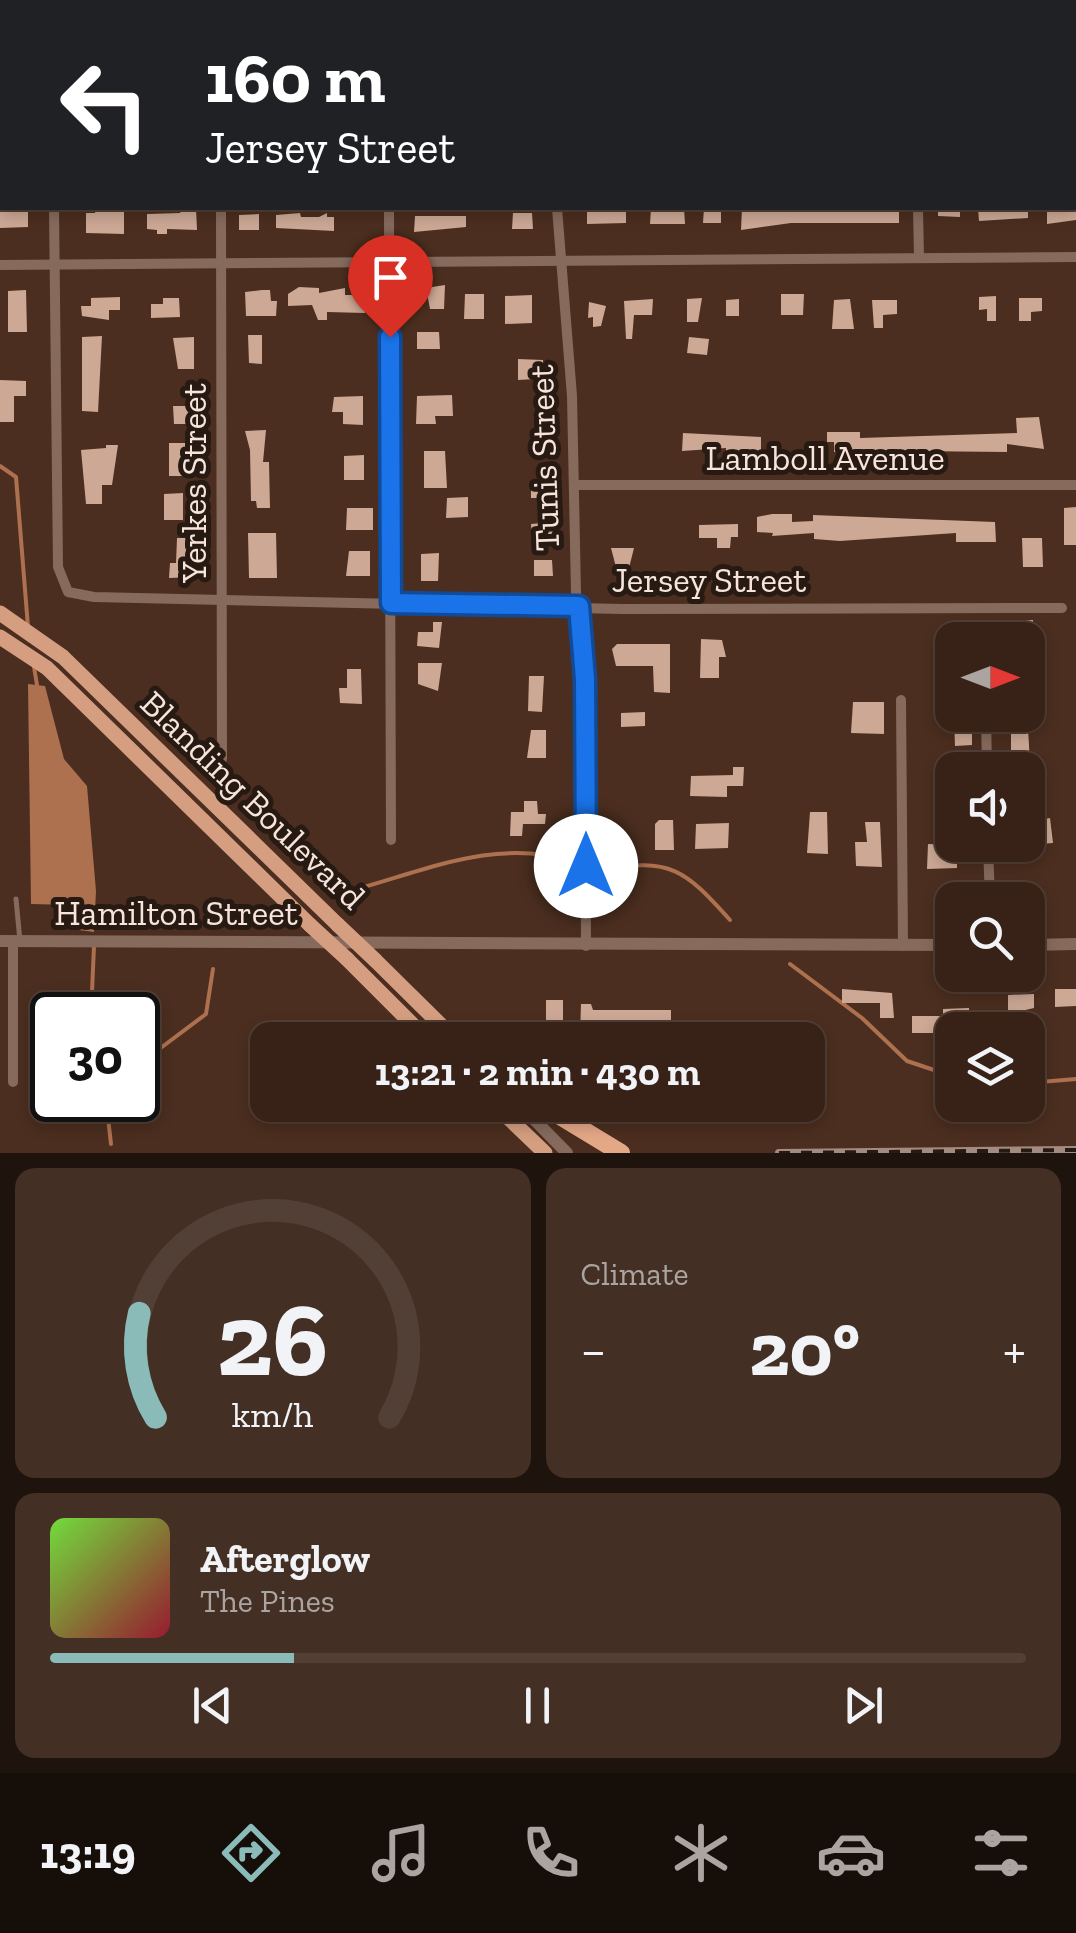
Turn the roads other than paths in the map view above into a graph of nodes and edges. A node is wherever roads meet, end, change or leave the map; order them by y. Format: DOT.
graph roads {
  1 [pos="54,210"];
  2 [pos="221,210"];
  3 [pos="389,210"];
  4 [pos="557,210"];
  5 [pos="918,210"];
  6 [pos="1076,257"];
  7 [pos="919,258"];
  8 [pos="558,260"];
  9 [pos="390,262"];
  10 [pos="55,264"];
  11 [pos="222,264"];
  12 [pos="0,265"];
  13 [pos="1076,485"];
  14 [pos="574,486"];
  15 [pos="222,600"];
  16 [pos="391,603"];
  17 [pos="579,606"];
  18 [pos="1062,608"];
  19 [pos="0,613"];
  20 [pos="0,636"];
  21 [pos="901,700"];
  22 [pos="222,759"];
  23 [pos="391,840"];
  24 [pos="16,899"];
  25 [pos="11,942"];
  26 [pos="1045,944"];
  27 [pos="1076,944"];
  28 [pos="935,945"];
  29 [pos="586,946"];
  30 [pos="902,946"];
  31 [pos="410,1022"];
  32 [pos="438,1022"];
  33 [pos="13,1082"];
  34 [pos="516,1122"];
  35 [pos="530,1122"];
  36 [pos="570,1122"];
  37 [pos="545,1146"];
  38 [pos="567,1153"];
  39 [pos="621,1153"];
  1 -- 10 [label="street"];
  2 -- 11 [label="street, Yerkes Street"];
  3 -- 9 [label="street"];
  4 -- 8 [label="street, Tunis Street"];
  5 -- 7 [label="street"];
  6 -- 7 [label="street"];
  7 -- 8 [label="street"];
  8 -- 9 [label="street"];
  8 -- 14 [label="street, Tunis Street"];
  9 -- 11 [label="street"];
  9 -- 16 [label="street"];
  10 -- 11 [label="street"];
  10 -- 12 [label="street"];
  10 -- 15 [label="street, Jersey Street"];
  11 -- 15 [label="street, Yerkes Street"];
  13 -- 14 [label="street, Lamboll Avenue"];
  14 -- 17 [label="street, Tunis Street"];
  15 -- 16 [label="street, Jersey Street"];
  15 -- 22 [label="street, Yerkes Street"];
  16 -- 17 [label="street, Jersey Street"];
  16 -- 23 [label="street"];
  17 -- 18 [label="street, Jersey Street"];
  17 -- 29 [label="street, Tunis Street"];
  19 -- 32 [label="main road, Blanding Boulevard, bridge"];
  20 -- 31 [label="main road, Blanding Boulevard, bridge"];
  21 -- 30 [label="street"];
  24 -- 25 [label="lane"];
  25 -- 29 [label="street, Hamilton Street"];
  25 -- 33 [label="street"];
  26 -- 27 [label="street"];
  28 -- 30 [label="street, Hamilton Street"];
  29 -- 30 [label="street, Hamilton Street"];
  34 -- 37 [label="main road"];
  35 -- 37 [label="street"];
  36 -- 39 [label="highway"];
  37 -- 38 [label="street"];
}
